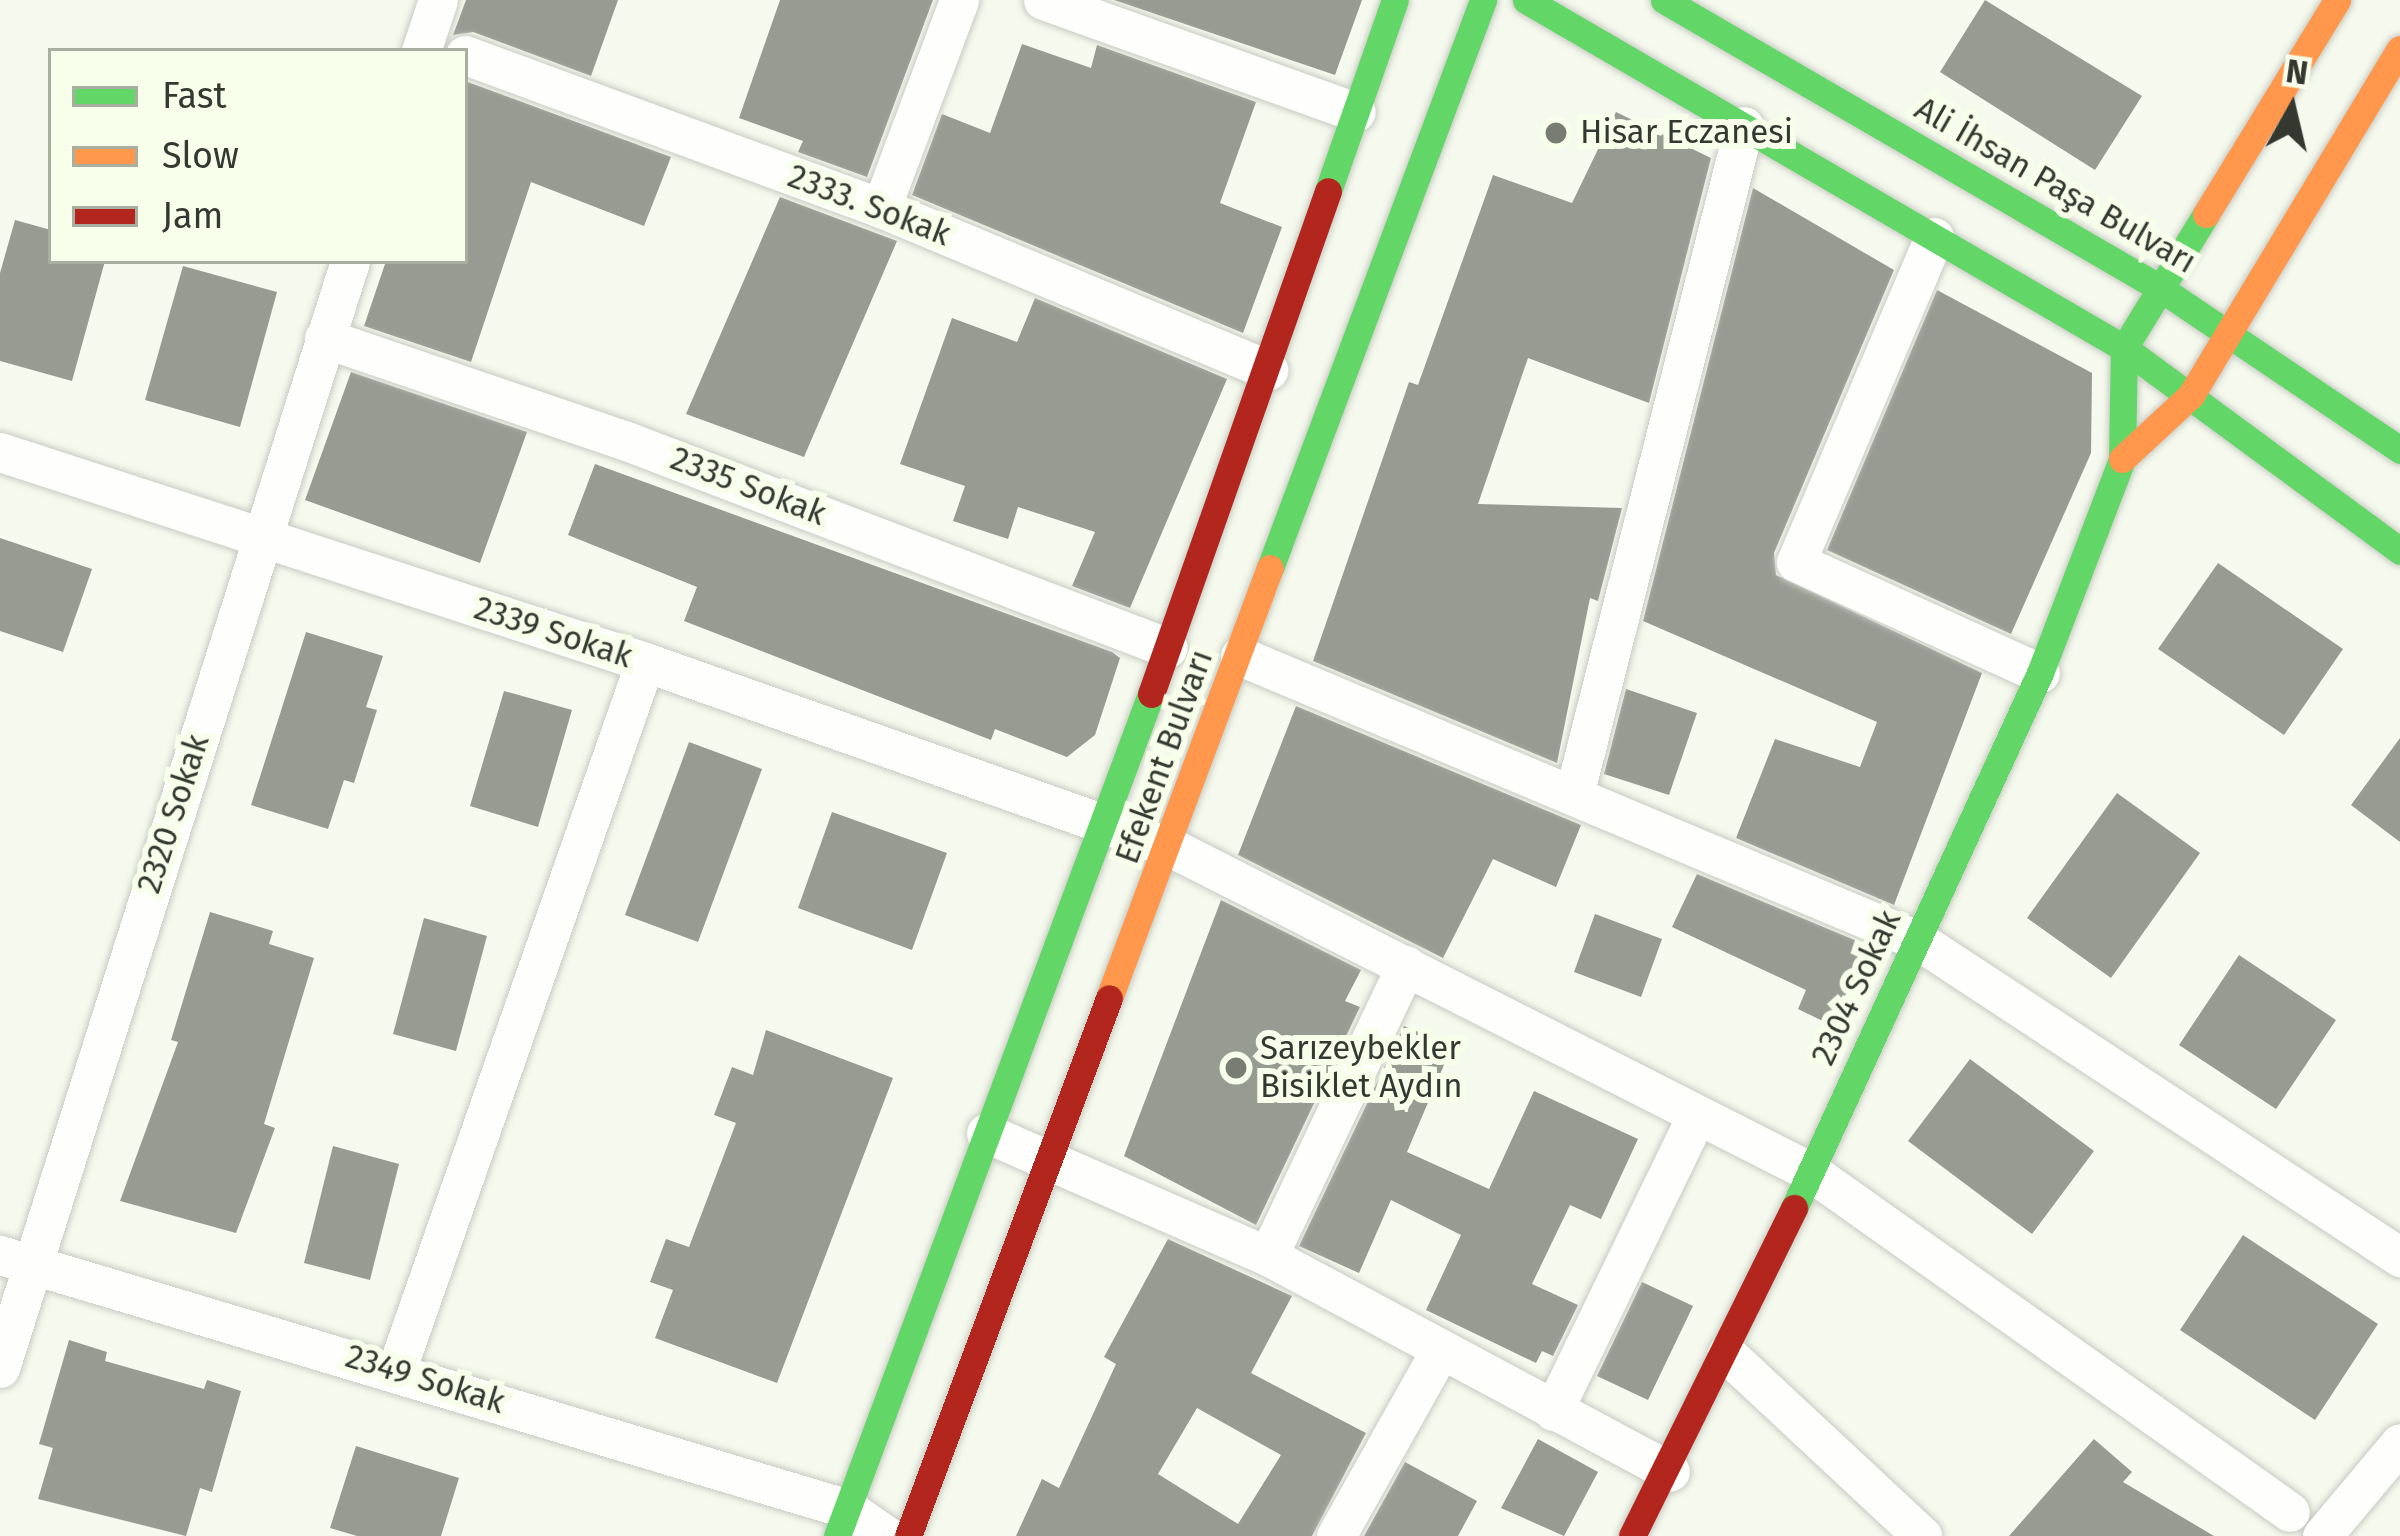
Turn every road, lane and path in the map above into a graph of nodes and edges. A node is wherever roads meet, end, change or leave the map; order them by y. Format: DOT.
graph roads {
  1 [pos="438,0"];
  2 [pos="959,0"];
  3 [pos="1043,0"];
  4 [pos="1395,0"];
  5 [pos="1483,0"];
  6 [pos="1526,0"];
  7 [pos="1664,0"];
  8 [pos="2338,0"];
  9 [pos="433,48"];
  10 [pos="2400,49"];
  11 [pos="468,56"];
  12 [pos="1357,112"];
  13 [pos="1744,126"];
  14 [pos="881,208"];
  15 [pos="1934,237"];
  16 [pos="349,264"];
  17 [pos="2160,288"];
  18 [pos="2227,331"];
  19 [pos="324,338"];
  20 [pos="2124,348"];
  21 [pos="1268,370"];
  22 [pos="2191,395"];
  23 [pos="2400,450"];
  24 [pos="0,452"];
  25 [pos="2122,459"];
  26 [pos="260,540"];
  27 [pos="2400,551"];
  28 [pos="1168,649"];
  29 [pos="1240,656"];
  30 [pos="645,662"];
  31 [pos="2040,673"];
  32 [pos="1575,791"];
  33 [pos="1102,824"];
  34 [pos="1172,848"];
  35 [pos="1919,941"];
  36 [pos="1406,965"];
  37 [pos="1697,1115"];
  38 [pos="986,1133"];
  39 [pos="1053,1162"];
  40 [pos="1811,1172"];
  41 [pos="1268,1256"];
  42 [pos="2400,1257"];
  43 [pos="16,1260"];
  44 [pos="1440,1351"];
  45 [pos="1727,1354"];
  46 [pos="0,1368"];
  47 [pos="396,1371"];
  48 [pos="1553,1411"];
  49 [pos="2400,1443"];
  50 [pos="1670,1472"];
  51 [pos="2290,1512"];
  52 [pos="843,1523"];
  53 [pos="887,1536"];
  54 [pos="908,1536"];
  55 [pos="1336,1536"];
  56 [pos="1632,1536"];
  57 [pos="1922,1536"];
  58 [pos="2322,1536"];
  1 -- 9 [label="street"];
  2 -- 14 [label="street"];
  3 -- 12 [label="street"];
  4 -- 12 [label="street, Efekent Bulvarı"];
  5 -- 29 [label="street, Efekent Bulvarı"];
  6 -- 13 [label="street"];
  7 -- 17 [label="street, Ali İhsan Paşa Bulvarı"];
  8 -- 17 [label="street"];
  10 -- 18 [label="street"];
  11 -- 14 [label="street, 2333. Sokak"];
  12 -- 21 [label="street, Efekent Bulvarı"];
  13 -- 15 [label="street"];
  13 -- 32 [label="street"];
  14 -- 21 [label="street, 2333. Sokak"];
  15 -- 20 [label="street"];
  15 -- 31 [label="street"];
  16 -- 19 [label="street, 2320 Sokak"];
  17 -- 18 [label="street, Ali İhsan Paşa Bulvarı"];
  17 -- 20 [label="street"];
  18 -- 22 [label="street"];
  18 -- 23 [label="street, Ali İhsan Paşa Bulvarı"];
  19 -- 26 [label="street, 2320 Sokak"];
  19 -- 28 [label="street, 2335 Sokak"];
  20 -- 22 [label="street"];
  20 -- 25 [label="street"];
  21 -- 28 [label="street, Efekent Bulvarı"];
  22 -- 25 [label="street"];
  22 -- 27 [label="street"];
  24 -- 26 [label="street, 2339 Sokak"];
  25 -- 31 [label="street, 2304 Sokak"];
  26 -- 30 [label="street, 2339 Sokak"];
  26 -- 43 [label="street, 2320 Sokak"];
  28 -- 33 [label="street, Efekent Bulvarı"];
  29 -- 32 [label="street"];
  29 -- 34 [label="street, Efekent Bulvarı"];
  30 -- 33 [label="street, 2339 Sokak"];
  30 -- 47 [label="street"];
  31 -- 35 [label="street, 2304 Sokak"];
  32 -- 35 [label="street"];
  33 -- 34 [label="street, 2339 Sokak"];
  33 -- 38 [label="street, Efekent Bulvarı"];
  34 -- 36 [label="street, 2339 Sokak"];
  34 -- 39 [label="street, Efekent Bulvarı"];
  35 -- 40 [label="street, 2304 Sokak"];
  35 -- 42 [label="street"];
  36 -- 37 [label="street, 2339 Sokak"];
  36 -- 41 [label="street"];
  37 -- 40 [label="street, 2339 Sokak"];
  37 -- 48 [label="street"];
  38 -- 39 [label="street"];
  38 -- 52 [label="street, Efekent Bulvarı"];
  39 -- 41 [label="street"];
  39 -- 54 [label="street, Efekent Bulvarı"];
  40 -- 45 [label="street, 2304 Sokak"];
  40 -- 51 [label="street, 2339 Sokak"];
  41 -- 44 [label="street"];
  43 -- 46 [label="street, 2320 Sokak"];
  43 -- 47 [label="street, 2349 Sokak"];
  44 -- 48 [label="street"];
  44 -- 55 [label="street"];
  45 -- 50 [label="street, 2304 Sokak"];
  45 -- 57 [label="street"];
  47 -- 52 [label="street, 2349 Sokak"];
  48 -- 50 [label="street"];
  49 -- 58 [label="street"];
  50 -- 56 [label="street, 2304 Sokak"];
  52 -- 53 [label="street, 2349 Sokak"];
}
